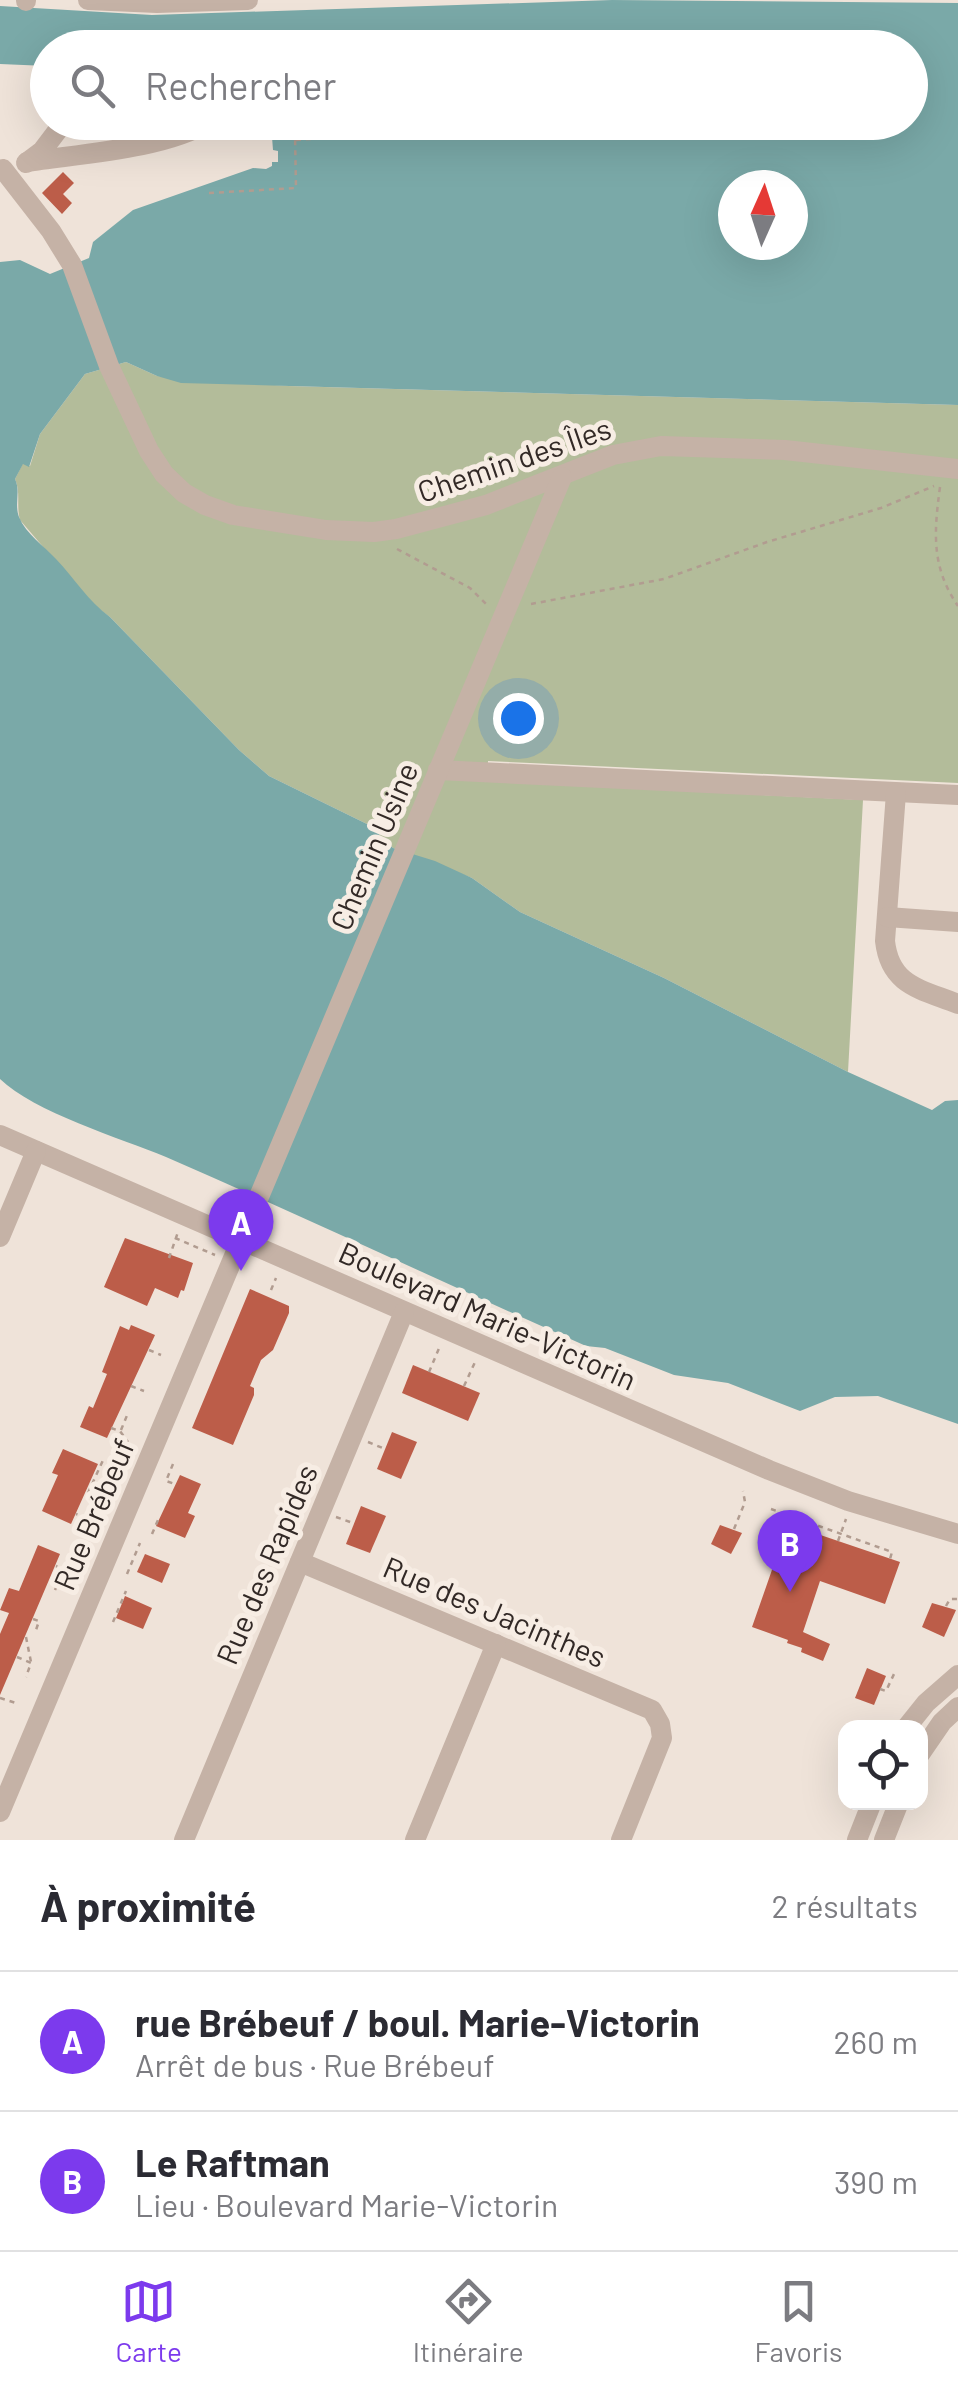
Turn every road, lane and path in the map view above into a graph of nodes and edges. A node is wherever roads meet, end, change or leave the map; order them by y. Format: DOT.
graph roads {
  1 [pos="88,0"];
  2 [pos="248,0"];
  3 [pos="183,1"];
  4 [pos="51,140"];
  5 [pos="156,140"];
  6 [pos="295,140"];
  7 [pos="28,162"];
  8 [pos="2,170"];
  9 [pos="209,193"];
  10 [pos="958,469"];
  11 [pos="562,477"];
  12 [pos="384,542"];
  13 [pos="958,606"];
  14 [pos="502,618"];
  15 [pos="438,770"];
  16 [pos="896,793"];
  17 [pos="958,796"];
  18 [pos="886,917"];
  19 [pos="958,922"];
  20 [pos="958,1004"];
  21 [pos="0,1134"];
  22 [pos="36,1150"];
  23 [pos="180,1226"];
  24 [pos="0,1237"];
  25 [pos="175,1238"];
  26 [pos="241,1239"];
  27 [pos="218,1256"];
  28 [pos="169,1258"];
  29 [pos="280,1270"];
  30 [pos="271,1290"];
  31 [pos="404,1312"];
  32 [pos="442,1340"];
  33 [pos="149,1350"];
  34 [pos="161,1355"];
  35 [pos="478,1356"];
  36 [pos="430,1372"];
  37 [pos="131,1386"];
  38 [pos="464,1386"];
  39 [pos="144,1392"];
  40 [pos="128,1414"];
  41 [pos="111,1428"];
  42 [pos="120,1431"];
  43 [pos="128,1442"];
  44 [pos="104,1458"];
  45 [pos="173,1464"];
  46 [pos="175,1484"];
  47 [pos="743,1491"];
  48 [pos="88,1493"];
  49 [pos="771,1510"];
  50 [pos="848,1513"];
  51 [pos="76,1514"];
  52 [pos="158,1520"];
  53 [pos="734,1529"];
  54 [pos="76,1530"];
  55 [pos="152,1534"];
  56 [pos="840,1534"];
  57 [pos="958,1534"];
  58 [pos="838,1541"];
  59 [pos="140,1544"];
  60 [pos="874,1546"];
  61 [pos="872,1552"];
  62 [pos="133,1559"];
  63 [pos="890,1559"];
  64 [pos="142,1562"];
  65 [pos="300,1562"];
  66 [pos="56,1566"];
  67 [pos="127,1574"];
  68 [pos="55,1590"];
  69 [pos="126,1591"];
  70 [pos="958,1599"];
  71 [pos="946,1606"];
  72 [pos="33,1619"];
  73 [pos="112,1622"];
  74 [pos="36,1630"];
  75 [pos="26,1637"];
  76 [pos="496,1644"];
  77 [pos="17,1656"];
  78 [pos="31,1663"];
  79 [pos="894,1674"];
  80 [pos="958,1675"];
  81 [pos="26,1677"];
  82 [pos="880,1689"];
  83 [pos="0,1698"];
  84 [pos="16,1702"];
  85 [pos="958,1707"];
  86 [pos="912,1720"];
  87 [pos="928,1742"];
  88 [pos="869,1810"];
  89 [pos="896,1810"];
  90 [pos="0,1812"];
  91 [pos="184,1840"];
  92 [pos="415,1840"];
  93 [pos="622,1840"];
  94 [pos="857,1840"];
  95 [pos="884,1840"];
  1 -- 3 [label="street"];
  2 -- 3 [label="street"];
  4 -- 7 [label="street"];
  5 -- 7 [label="street"];
  6 -- 9 [label="path"];
  7 -- 8 [label="street"];
  8 -- 11 [label="street, Chemin des Îles"];
  10 -- 11 [label="street, Chemin des Îles"];
  11 -- 14 [label="street, Chemin Usine"];
  12 -- 14 [label="path"];
  13 -- 14 [label="path"];
  14 -- 15 [label="street, Chemin Usine"];
  15 -- 16 [label="street"];
  15 -- 26 [label="street, Chemin Usine"];
  16 -- 17 [label="street"];
  16 -- 18 [label="street"];
  18 -- 19 [label="street"];
  18 -- 20 [label="street"];
  21 -- 22 [label="street, Boulevard Marie-Victorin"];
  22 -- 24 [label="street"];
  22 -- 26 [label="street, Boulevard Marie-Victorin"];
  23 -- 25 [label="path"];
  25 -- 27 [label="path"];
  25 -- 28 [label="path"];
  26 -- 31 [label="street, Boulevard Marie-Victorin"];
  26 -- 90 [label="street, Rue Brébeuf"];
  29 -- 30 [label="path"];
  31 -- 57 [label="street, Boulevard Marie-Victorin"];
  31 -- 65 [label="street, Rue des Rapides"];
  32 -- 36 [label="path"];
  33 -- 34 [label="path"];
  35 -- 38 [label="path"];
  37 -- 39 [label="path"];
  40 -- 42 [label="path"];
  41 -- 42 [label="path"];
  42 -- 43 [label="path"];
  44 -- 48 [label="path"];
  45 -- 46 [label="path"];
  47 -- 53 [label="path"];
  49 -- 56 [label="path"];
  50 -- 56 [label="path"];
  51 -- 54 [label="path"];
  52 -- 55 [label="path"];
  56 -- 58 [label="path"];
  56 -- 60 [label="path"];
  59 -- 62 [label="path"];
  60 -- 61 [label="path"];
  60 -- 63 [label="path"];
  62 -- 64 [label="path"];
  62 -- 67 [label="path"];
  65 -- 76 [label="street, Rue des Jacinthes"];
  65 -- 91 [label="street, Rue des Rapides"];
  66 -- 68 [label="path"];
  69 -- 73 [label="path"];
  70 -- 71 [label="path"];
  72 -- 74 [label="path"];
  75 -- 78 [label="path"];
  76 -- 92 [label="street"];
  76 -- 93 [label="street, Rue des Jacinthes"];
  77 -- 78 [label="path"];
  78 -- 81 [label="path"];
  79 -- 82 [label="path"];
  80 -- 86 [label="street"];
  83 -- 84 [label="path"];
  85 -- 87 [label="street"];
  88 -- 94 [label="street"];
  89 -- 95 [label="street"];
}
